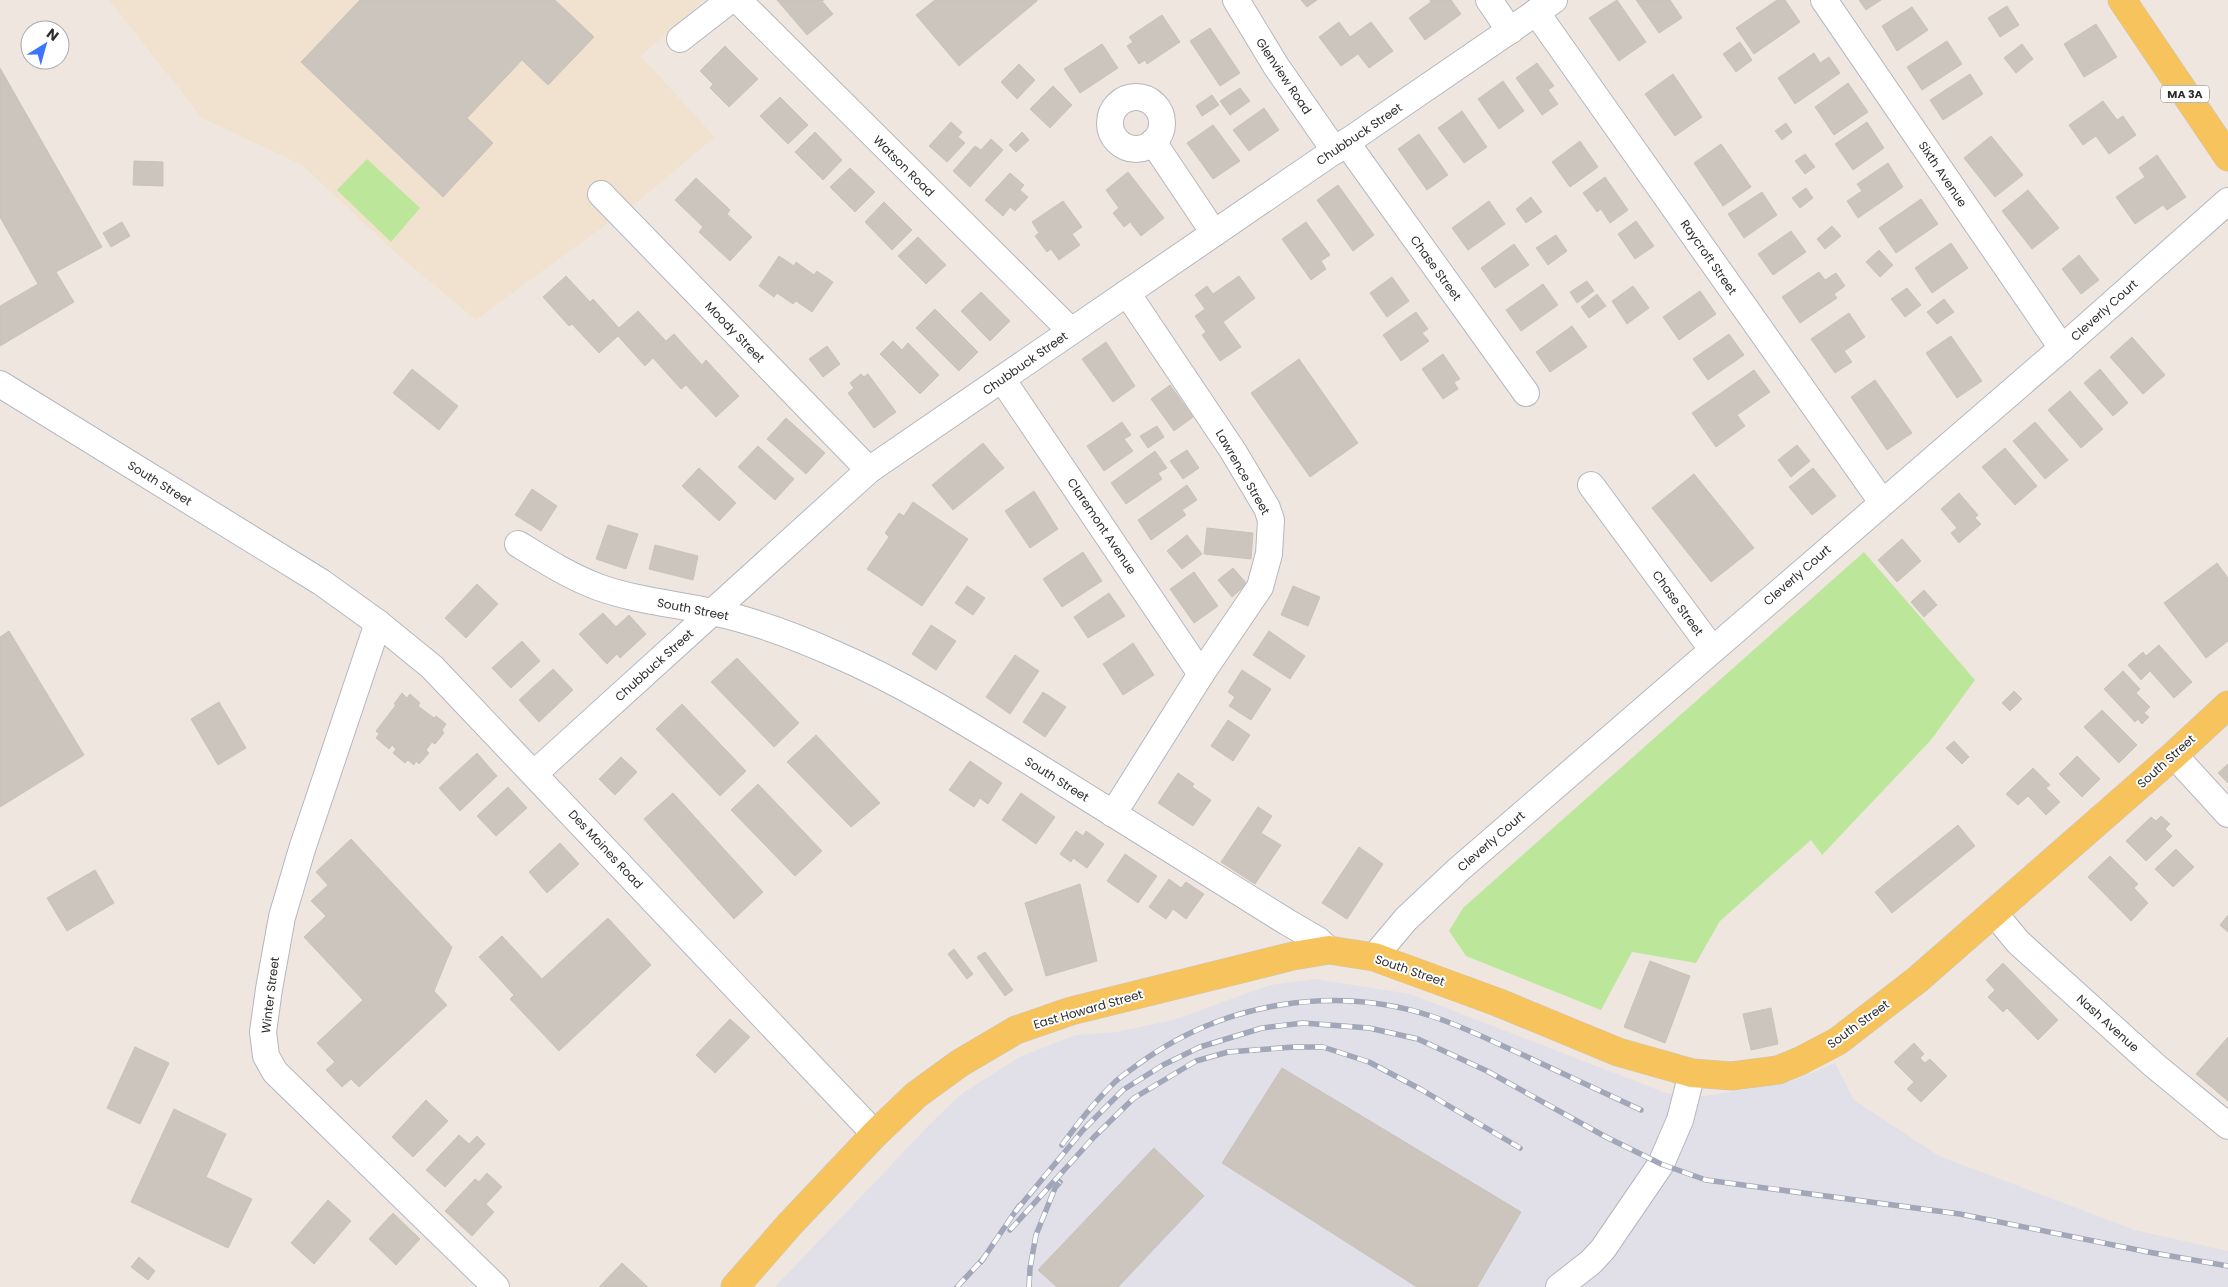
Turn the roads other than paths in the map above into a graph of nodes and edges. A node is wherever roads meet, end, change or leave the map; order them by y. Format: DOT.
graph roads {
  1 [pos="730,0"];
  2 [pos="738,0"];
  3 [pos="1236,0"];
  4 [pos="1489,0"];
  5 [pos="1824,0"];
  6 [pos="2122,0"];
  7 [pos="1545,6"];
  8 [pos="1510,32"];
  9 [pos="680,39"];
  10 [pos="1153,142"];
  11 [pos="1341,146"];
  12 [pos="2228,157"];
  13 [pos="601,194"];
  14 [pos="2228,201"];
  15 [pos="1214,233"];
  16 [pos="1127,293"];
  17 [pos="1071,331"];
  18 [pos="2062,348"];
  19 [pos="1002,379"];
  20 [pos="0,384"];
  21 [pos="1526,393"];
  22 [pos="869,470"];
  23 [pos="1591,485"];
  24 [pos="1882,502"];
  25 [pos="518,544"];
  26 [pos="321,582"];
  27 [pos="714,612"];
  28 [pos="378,623"];
  29 [pos="1712,649"];
  30 [pos="1201,674"];
  31 [pos="2228,705"];
  32 [pos="2174,755"];
  33 [pos="535,774"];
  34 [pos="1113,814"];
  35 [pos="2228,814"];
  36 [pos="1994,914"];
  37 [pos="1329,950"];
  38 [pos="1374,957"];
  39 [pos="1692,1073"];
  40 [pos="2228,1126"];
  41 [pos="874,1134"];
  42 [pos="496,1287"];
  43 [pos="735,1287"];
  44 [pos="1559,1287"];
  1 -- 9 [label="street"];
  2 -- 17 [label="street, Watson Road"];
  3 -- 11 [label="street, Glenview Road"];
  4 -- 8 [label="street"];
  5 -- 18 [label="street, Sixth Avenue"];
  6 -- 12 [label="main road, MA 3A"];
  7 -- 8 [label="street, Chubbuck Street"];
  7 -- 24 [label="street, Raycroft Street"];
  8 -- 11 [label="street, Chubbuck Street"];
  10 -- 15 [label="street"];
  11 -- 15 [label="street, Chubbuck Street"];
  11 -- 21 [label="street, Chase Street"];
  13 -- 22 [label="street, Moody Street"];
  14 -- 18 [label="street, Cleverly Court"];
  15 -- 16 [label="street, Chubbuck Street"];
  16 -- 17 [label="street, Chubbuck Street"];
  16 -- 30 [label="street, Lawrence Street"];
  17 -- 19 [label="street, Chubbuck Street"];
  18 -- 24 [label="street, Cleverly Court"];
  19 -- 22 [label="street, Chubbuck Street"];
  19 -- 30 [label="street, Claremont Avenue"];
  20 -- 26 [label="street, South Street"];
  22 -- 27 [label="street, Chubbuck Street"];
  23 -- 29 [label="street, Chase Street"];
  24 -- 29 [label="street, Cleverly Court"];
  25 -- 27 [label="street, South Street"];
  26 -- 28 [label="street, Des Moines Road"];
  27 -- 33 [label="street, Chubbuck Street"];
  27 -- 34 [label="street, South Street"];
  28 -- 33 [label="street, Des Moines Road"];
  28 -- 42 [label="street, Winter Street"];
  29 -- 38 [label="street, Cleverly Court"];
  30 -- 34 [label="street, Lawrence Street"];
  31 -- 32 [label="main road, South Street"];
  32 -- 35 [label="street"];
  32 -- 36 [label="main road, South Street"];
  33 -- 41 [label="street, Des Moines Road"];
  34 -- 37 [label="street, South Street"];
  36 -- 39 [label="main road, South Street"];
  36 -- 40 [label="street, Nash Avenue"];
  37 -- 38 [label="main road, South Street"];
  37 -- 41 [label="main road, East Howard Street"];
  38 -- 39 [label="main road, South Street"];
  39 -- 44 [label="street"];
  41 -- 43 [label="main road, East Howard Street"];
}
